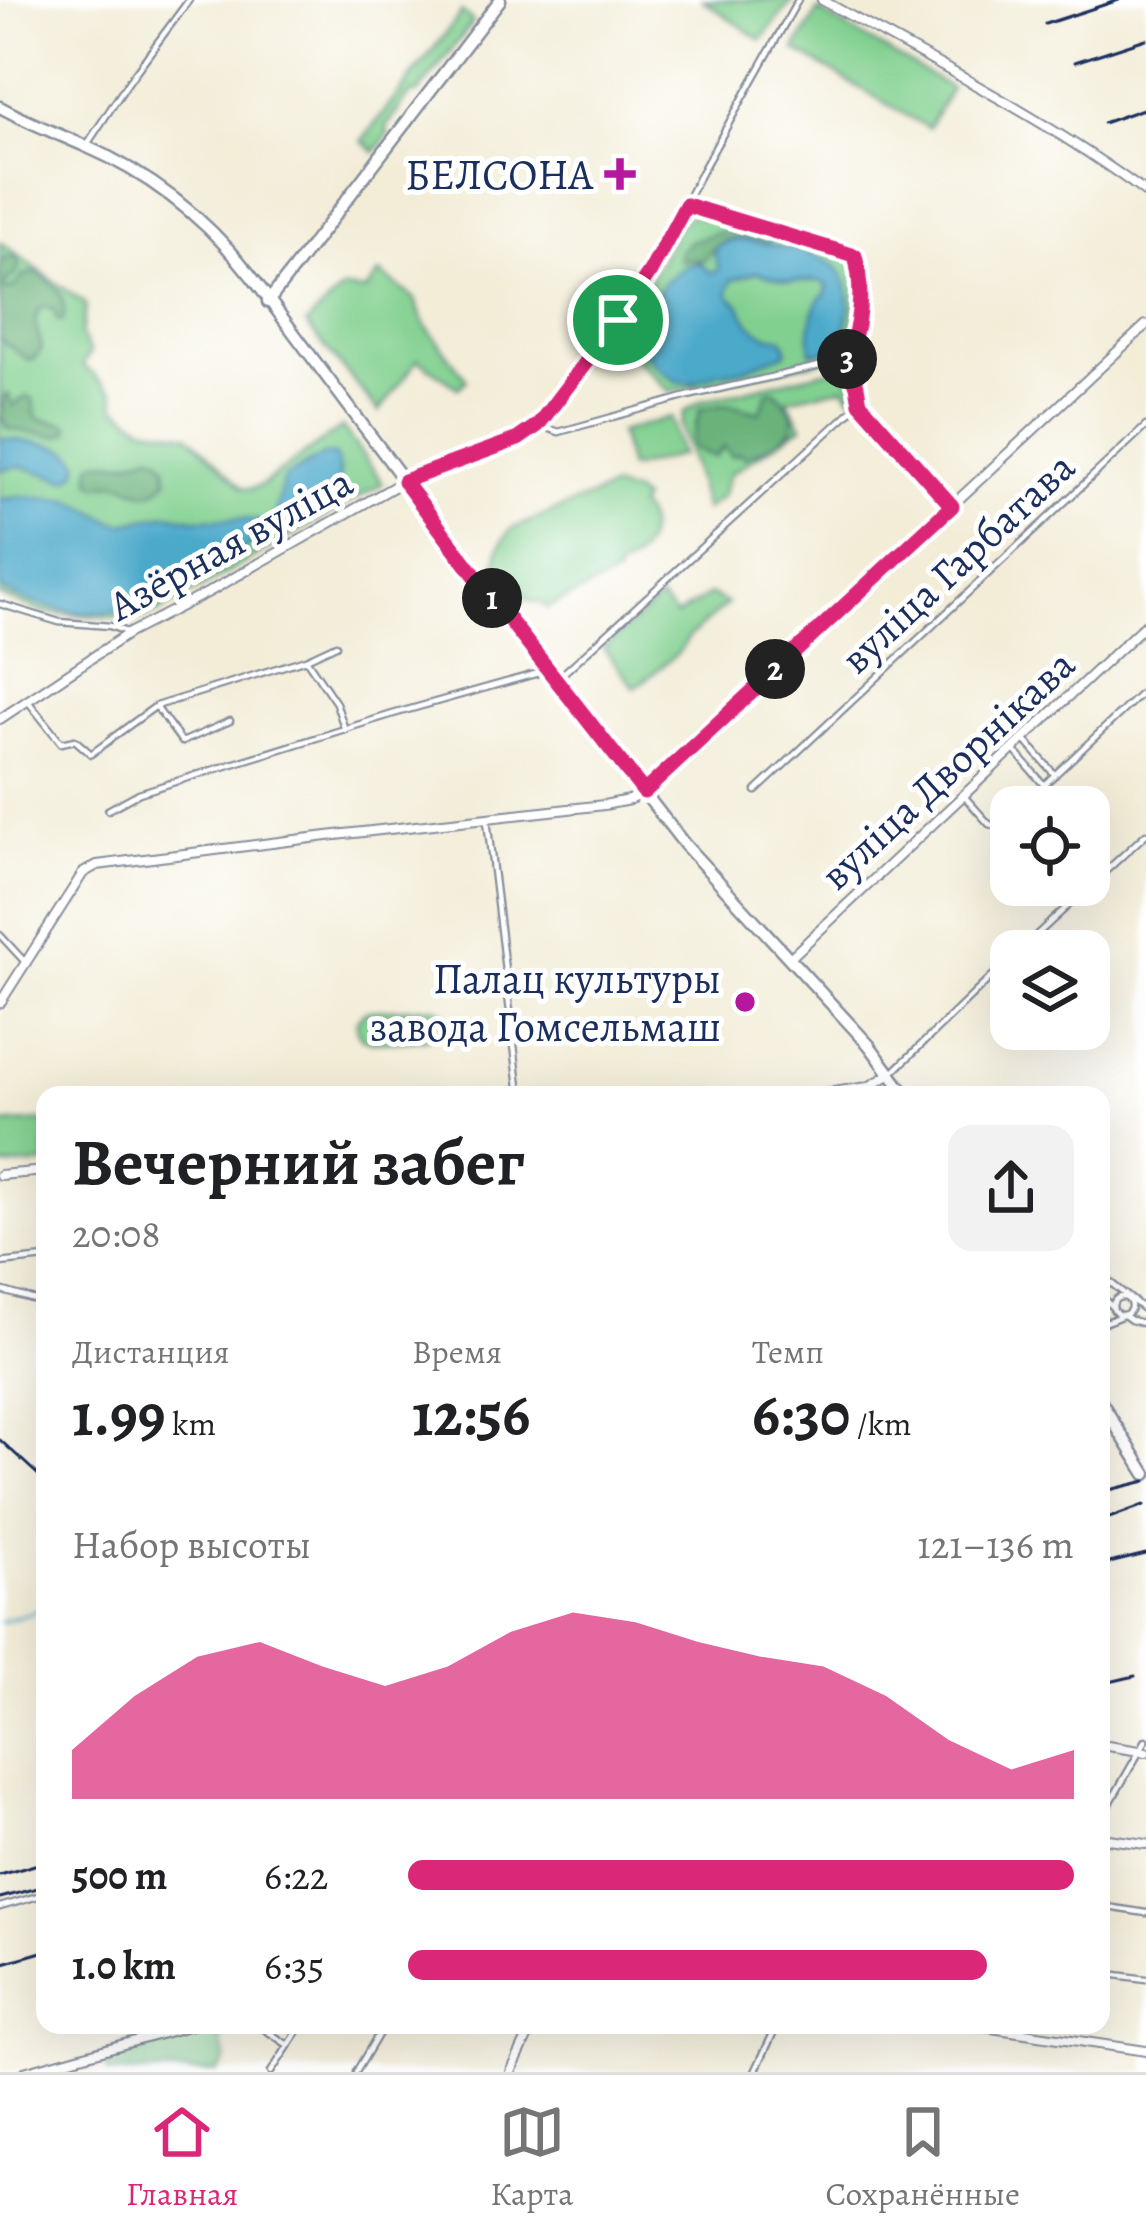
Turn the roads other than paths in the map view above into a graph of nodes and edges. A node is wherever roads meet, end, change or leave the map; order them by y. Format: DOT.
graph roads {
  1 [pos="189,0"];
  2 [pos="500,0"];
  3 [pos="799,0"];
  4 [pos="822,0"];
  5 [pos="0,107"];
  6 [pos="86,146"];
  7 [pos="1146,193"];
  8 [pos="686,205"];
  9 [pos="268,302"];
  10 [pos="1146,325"];
  11 [pos="846,360"];
  12 [pos="860,403"];
  13 [pos="538,425"];
  14 [pos="1146,426"];
  15 [pos="404,481"];
  16 [pos="952,506"];
  17 [pos="0,604"];
  18 [pos="1146,624"];
  19 [pos="129,633"];
  20 [pos="335,645"];
  21 [pos="306,658"];
  22 [pos="553,675"];
  23 [pos="1145,692"];
  24 [pos="26,700"];
  25 [pos="156,706"];
  26 [pos="0,719"];
  27 [pos="230,721"];
  28 [pos="345,730"];
  29 [pos="1023,738"];
  30 [pos="1012,748"];
  31 [pos="1055,775"];
  32 [pos="755,791"];
  33 [pos="644,792"];
  34 [pos="963,795"];
  35 [pos="109,811"];
  36 [pos="487,820"];
  37 [pos="990,824"];
  38 [pos="1146,834"];
  39 [pos="1110,867"];
  40 [pos="1068,906"];
  41 [pos="1042,930"];
  42 [pos="0,935"];
  43 [pos="789,959"];
  44 [pos="26,962"];
  45 [pos="990,978"];
  46 [pos="0,1003"];
  47 [pos="891,1074"];
  48 [pos="519,1086"];
  49 [pos="870,1086"];
  50 [pos="900,1086"];
  51 [pos="36,1172"];
  52 [pos="0,1174"];
  53 [pos="36,1259"];
  54 [pos="0,1263"];
  55 [pos="1110,1283"];
  56 [pos="0,1290"];
  57 [pos="1129,1299"];
  58 [pos="36,1301"];
  59 [pos="1110,1305"];
  60 [pos="1146,1311"];
  61 [pos="1118,1313"];
  62 [pos="1110,1318"];
  63 [pos="1146,1324"];
  64 [pos="1110,1416"];
  65 [pos="1146,1474"];
  66 [pos="1146,1740"];
  67 [pos="1110,1747"];
  68 [pos="1142,1752"];
  69 [pos="1110,1804"];
  70 [pos="1110,1839"];
  71 [pos="1146,1844"];
  72 [pos="36,1897"];
  73 [pos="0,1907"];
  74 [pos="1110,1907"];
  75 [pos="1146,1913"];
  76 [pos="1110,1974"];
  77 [pos="1146,1979"];
  78 [pos="160,2034"];
  79 [pos="272,2034"];
  80 [pos="296,2034"];
  81 [pos="379,2034"];
  82 [pos="529,2034"];
  83 [pos="773,2034"];
  84 [pos="1042,2034"];
  85 [pos="289,2045"];
  86 [pos="1146,2051"];
  87 [pos="24,2072"];
  88 [pos="271,2072"];
  89 [pos="356,2072"];
  90 [pos="511,2072"];
  91 [pos="755,2072"];
  1 -- 6 [label="street"];
  2 -- 9 [label="main road"];
  3 -- 8 [label="street"];
  4 -- 7 [label="street"];
  5 -- 6 [label="main road"];
  6 -- 9 [label="main road"];
  8 -- 11 [label="street"];
  8 -- 13 [label="street"];
  9 -- 15 [label="main road"];
  10 -- 16 [label="street"];
  11 -- 12 [label="street"];
  11 -- 13 [label="street, Азёрная вуліца"];
  12 -- 16 [label="street"];
  12 -- 22 [label="street"];
  13 -- 15 [label="street, Азёрная вуліца"];
  14 -- 32 [label="street, вуліца Гарбатава"];
  15 -- 19 [label="street, Азёрная вуліца"];
  15 -- 22 [label="main road"];
  16 -- 33 [label="street"];
  17 -- 19 [label="street"];
  18 -- 29 [label="street, вуліца Дворнікава"];
  19 -- 24 [label="street, Азёрная вуліца"];
  20 -- 21 [label="street"];
  21 -- 25 [label="street"];
  21 -- 28 [label="street"];
  22 -- 28 [label="street"];
  22 -- 33 [label="main road"];
  23 -- 31 [label="street"];
  24 -- 25 [label="street"];
  24 -- 26 [label="street, Азёрная вуліца"];
  25 -- 27 [label="street"];
  28 -- 35 [label="street"];
  29 -- 30 [label="street, вуліца Дворнікава"];
  29 -- 31 [label="street"];
  30 -- 31 [label="street"];
  30 -- 34 [label="street, вуліца Дворнікава"];
  33 -- 36 [label="street"];
  33 -- 43 [label="main road"];
  34 -- 37 [label="street"];
  34 -- 43 [label="street, вуліца Дворнікава"];
  36 -- 44 [label="street"];
  36 -- 48 [label="street"];
  38 -- 39 [label="street"];
  40 -- 41 [label="street"];
  42 -- 44 [label="street"];
  43 -- 47 [label="main road"];
  44 -- 46 [label="street"];
  45 -- 47 [label="street"];
  47 -- 49 [label="street"];
  47 -- 50 [label="main road"];
  51 -- 52 [label="street"];
  53 -- 54 [label="street"];
  55 -- 57 [label="street"];
  56 -- 58 [label="street"];
  57 -- 60 [label="street"];
  57 -- 61 [label="street"];
  57 -- 61 [label="street"];
  59 -- 61 [label="street"];
  61 -- 62 [label="street"];
  61 -- 63 [label="street"];
  64 -- 65 [label="main road"];
  66 -- 68 [label="street"];
  67 -- 68 [label="street"];
  68 -- 69 [label="street"];
  70 -- 71 [label="street"];
  72 -- 73 [label="street"];
  74 -- 75 [label="street"];
  76 -- 77 [label="street"];
  78 -- 87 [label="street"];
  79 -- 85 [label="street"];
  80 -- 85 [label="street"];
  81 -- 89 [label="street"];
  82 -- 90 [label="street"];
  83 -- 91 [label="street"];
  84 -- 86 [label="street"];
  85 -- 88 [label="street"];
}
